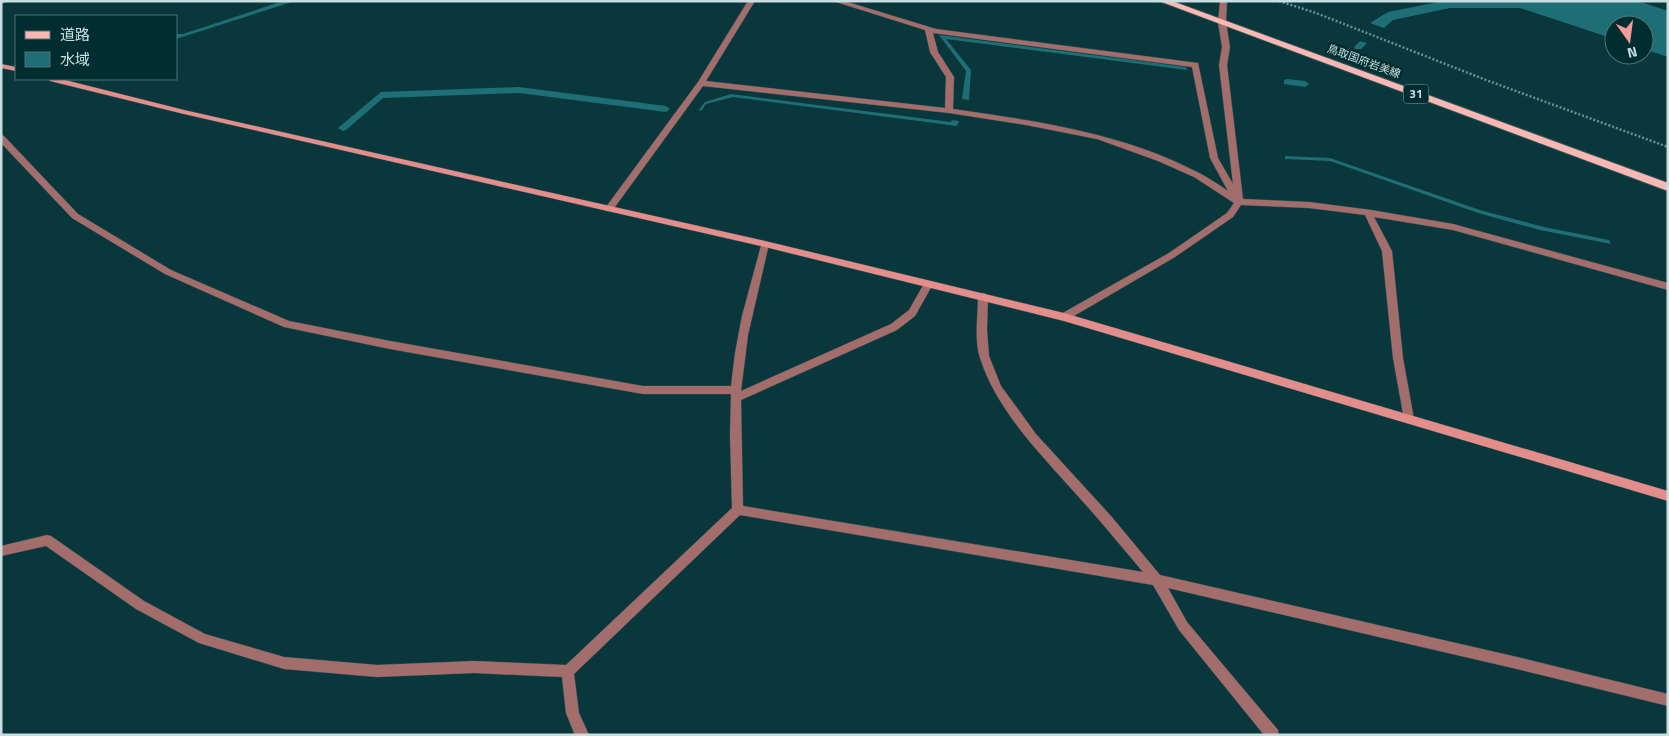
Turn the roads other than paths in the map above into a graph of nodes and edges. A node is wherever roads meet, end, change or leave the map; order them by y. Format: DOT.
graph roads {
  1 [pos="752,1"];
  2 [pos="836,1"];
  3 [pos="1163,1"];
  4 [pos="1224,1"];
  5 [pos="1222,22"];
  6 [pos="928,28"];
  7 [pos="1,66"];
  8 [pos="15,69"];
  9 [pos="58,80"];
  10 [pos="701,83"];
  11 [pos="949,111"];
  12 [pos="1,138"];
  13 [pos="1668,187"];
  14 [pos="1239,202"];
  15 [pos="609,209"];
  16 [pos="1368,212"];
  17 [pos="765,244"];
  18 [pos="928,284"];
  19 [pos="1668,287"];
  20 [pos="983,297"];
  21 [pos="1064,317"];
  22 [pos="736,394"];
  23 [pos="1409,419"];
  24 [pos="1668,496"];
  25 [pos="738,510"];
  26 [pos="1,551"];
  27 [pos="1157,580"];
  28 [pos="568,671"];
  29 [pos="1668,700"];
  30 [pos="583,735"];
  31 [pos="1273,735"];
  1 -- 10 [label="street"];
  2 -- 6 [label="street"];
  3 -- 5 [label="main road, 鳥取国府岩美線 / 31"];
  4 -- 5 [label="street"];
  5 -- 13 [label="main road, 鳥取国府岩美線 / 31"];
  5 -- 14 [label="street"];
  6 -- 11 [label="street"];
  6 -- 14 [label="street"];
  7 -- 8 [label="street"];
  9 -- 15 [label="street"];
  10 -- 11 [label="street"];
  10 -- 15 [label="street"];
  11 -- 14 [label="street"];
  12 -- 22 [label="street"];
  14 -- 16 [label="street"];
  14 -- 21 [label="street"];
  15 -- 17 [label="street"];
  16 -- 19 [label="street"];
  16 -- 23 [label="street"];
  17 -- 18 [label="street"];
  17 -- 22 [label="street"];
  18 -- 20 [label="street"];
  18 -- 22 [label="street"];
  20 -- 21 [label="street"];
  20 -- 27 [label="street"];
  21 -- 23 [label="street"];
  22 -- 25 [label="street"];
  23 -- 24 [label="street"];
  25 -- 27 [label="street"];
  25 -- 28 [label="street"];
  26 -- 28 [label="street"];
  27 -- 29 [label="street"];
  27 -- 31 [label="street"];
  28 -- 30 [label="street"];
}
